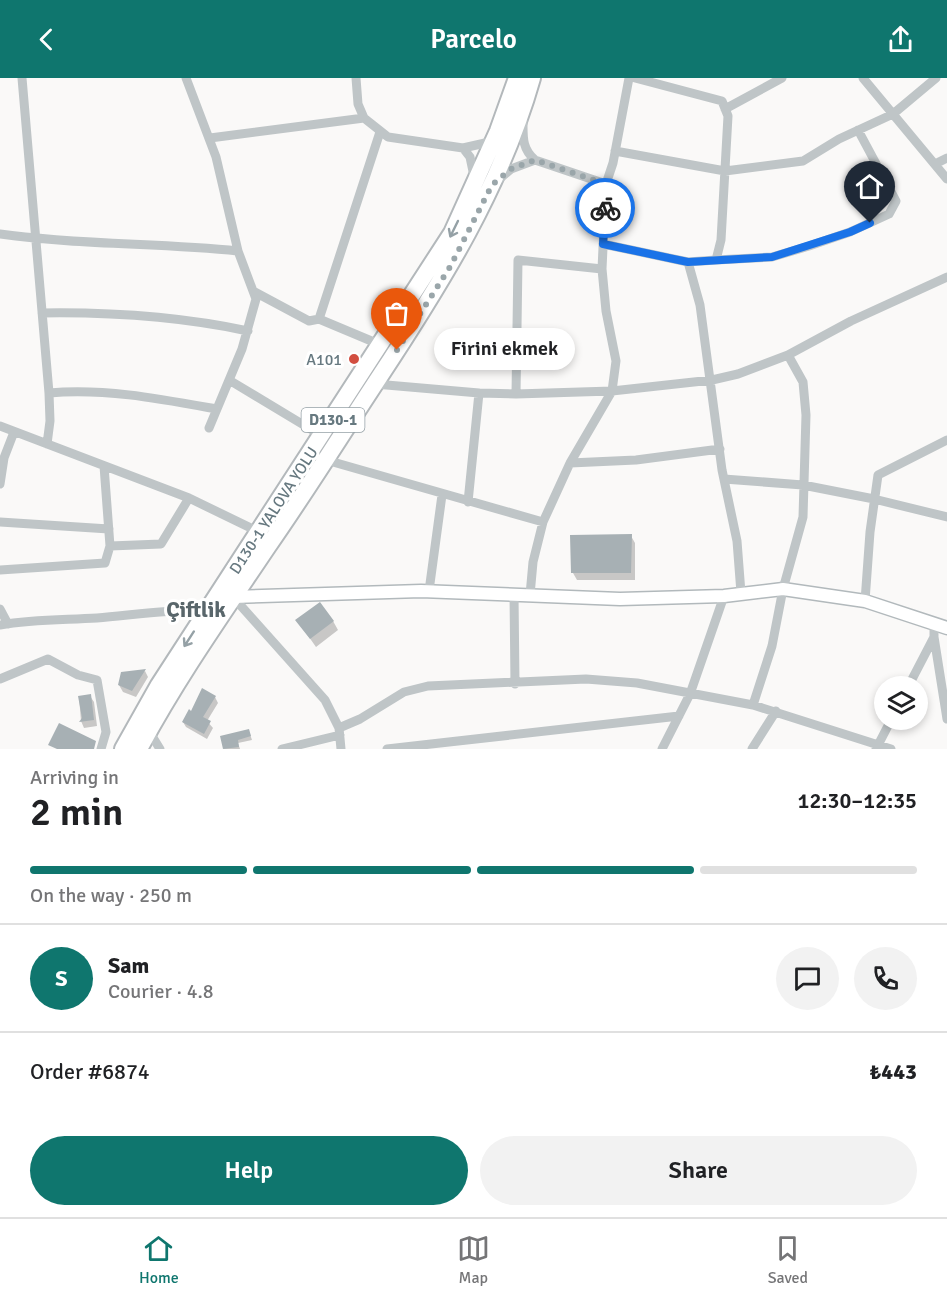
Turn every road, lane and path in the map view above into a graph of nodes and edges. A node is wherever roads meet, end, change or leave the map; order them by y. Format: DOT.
graph roads {
  1 [pos="22,78"];
  2 [pos="186,78"];
  3 [pos="356,78"];
  4 [pos="629,78"];
  5 [pos="635,78"];
  6 [pos="782,78"];
  7 [pos="863,78"];
  8 [pos="936,78"];
  9 [pos="527,79"];
  10 [pos="523,108"];
  11 [pos="725,109"];
  12 [pos="893,114"];
  13 [pos="364,118"];
  14 [pos="858,130"];
  15 [pos="380,132"];
  16 [pos="210,138"];
  17 [pos="494,141"];
  18 [pos="463,148"];
  19 [pos="615,151"];
  20 [pos="947,158"];
  21 [pos="535,160"];
  22 [pos="935,164"];
  23 [pos="725,171"];
  24 [pos="947,179"];
  25 [pos="606,184"];
  26 [pos="492,185"];
  27 [pos="471,192"];
  28 [pos="0,234"];
  29 [pos="35,239"];
  30 [pos="603,244"];
  31 [pos="238,251"];
  32 [pos="716,260"];
  33 [pos="688,262"];
  34 [pos="602,269"];
  35 [pos="947,277"];
  36 [pos="253,291"];
  37 [pos="42,313"];
  38 [pos="318,319"];
  39 [pos="248,331"];
  40 [pos="381,345"];
  41 [pos="788,355"];
  42 [pos="229,380"];
  43 [pos="712,380"];
  44 [pos="375,384"];
  45 [pos="612,391"];
  46 [pos="49,393"];
  47 [pos="479,393"];
  48 [pos="516,394"];
  49 [pos="216,409"];
  50 [pos="0,426"];
  51 [pos="209,428"];
  52 [pos="14,432"];
  53 [pos="322,436"];
  54 [pos="947,440"];
  55 [pos="46,444"];
  56 [pos="720,448"];
  57 [pos="326,460"];
  58 [pos="570,463"];
  59 [pos="104,466"];
  60 [pos="724,479"];
  61 [pos="0,483"];
  62 [pos="803,485"];
  63 [pos="442,495"];
  64 [pos="189,498"];
  65 [pos="874,499"];
  66 [pos="468,502"];
  67 [pos="947,517"];
  68 [pos="0,522"];
  69 [pos="543,522"];
  70 [pos="109,529"];
  71 [pos="259,532"];
  72 [pos="110,546"];
  73 [pos="0,570"];
  74 [pos="783,589"];
  75 [pos="429,591"];
  76 [pos="741,593"];
  77 [pos="514,594"];
  78 [pos="530,595"];
  79 [pos="724,596"];
  80 [pos="233,597"];
  81 [pos="865,601"];
  82 [pos="0,609"];
  83 [pos="207,610"];
  84 [pos="4,624"];
  85 [pos="934,624"];
  86 [pos="947,628"];
  87 [pos="934,637"];
  88 [pos="914,676"];
  89 [pos="0,679"];
  90 [pos="515,684"];
  91 [pos="690,694"];
  92 [pos="946,704"];
  93 [pos="753,705"];
  94 [pos="776,711"];
  95 [pos="679,716"];
  96 [pos="947,719"];
  97 [pos="886,730"];
  98 [pos="148,731"];
  99 [pos="339,731"];
  100 [pos="114,739"];
  101 [pos="436,746"];
  102 [pos="877,747"];
  103 [pos="101,749"];
  104 [pos="139,749"];
  105 [pos="160,749"];
  106 [pos="282,749"];
  107 [pos="342,749"];
  108 [pos="387,749"];
  109 [pos="662,749"];
  110 [pos="752,749"];
  111 [pos="891,749"];
  1 -- 29 [label="street"];
  2 -- 16 [label="street"];
  3 -- 13 [label="street"];
  4 -- 19 [label="street"];
  5 -- 11 [label="street"];
  6 -- 11 [label="street"];
  7 -- 12 [label="street"];
  8 -- 12 [label="street"];
  9 -- 10 [label="highway, D130-1"];
  9 -- 17 [label="highway, D130-1 YALOVA YOLU / D130-1"];
  10 -- 21 [label="street"];
  10 -- 26 [label="highway, D130-1"];
  11 -- 23 [label="street"];
  12 -- 14 [label="street"];
  12 -- 22 [label="street"];
  13 -- 15 [label="street"];
  13 -- 16 [label="street"];
  14 -- 23 [label="street"];
  14 -- 32 [label="street"];
  15 -- 18 [label="street"];
  15 -- 38 [label="street"];
  16 -- 31 [label="street"];
  17 -- 18 [label="street"];
  17 -- 27 [label="highway, D130-1 YALOVA YOLU / D130-1"];
  18 -- 27 [label="street"];
  19 -- 23 [label="street"];
  19 -- 25 [label="street"];
  20 -- 22 [label="street"];
  21 -- 25 [label="street"];
  21 -- 26 [label="street"];
  22 -- 24 [label="street"];
  23 -- 32 [label="street"];
  25 -- 30 [label="street"];
  26 -- 44 [label="highway, D130-1"];
  27 -- 40 [label="highway, D130-1 YALOVA YOLU / D130-1, one-way"];
  28 -- 29 [label="street"];
  29 -- 31 [label="street"];
  29 -- 37 [label="street"];
  30 -- 33 [label="street"];
  30 -- 34 [label="street"];
  31 -- 36 [label="street"];
  32 -- 33 [label="street"];
  33 -- 43 [label="street"];
  34 -- 45 [label="street"];
  34 -- 48 [label="street"];
  35 -- 41 [label="street"];
  36 -- 38 [label="street"];
  36 -- 39 [label="street"];
  37 -- 39 [label="street"];
  37 -- 46 [label="street"];
  38 -- 40 [label="street"];
  39 -- 42 [label="street"];
  40 -- 53 [label="highway, D130-1 YALOVA YOLU / D130-1"];
  41 -- 43 [label="street"];
  41 -- 62 [label="street"];
  42 -- 49 [label="street"];
  42 -- 53 [label="street"];
  43 -- 45 [label="street"];
  43 -- 56 [label="street"];
  44 -- 47 [label="street"];
  44 -- 57 [label="highway, D130-1"];
  45 -- 48 [label="street"];
  45 -- 58 [label="street"];
  46 -- 49 [label="street"];
  46 -- 55 [label="street"];
  47 -- 48 [label="street"];
  47 -- 66 [label="street"];
  49 -- 51 [label="street"];
  50 -- 52 [label="street"];
  52 -- 55 [label="street"];
  52 -- 61 [label="street"];
  53 -- 71 [label="highway, D130-1 YALOVA YOLU / D130-1"];
  54 -- 65 [label="street"];
  55 -- 59 [label="street"];
  56 -- 58 [label="street"];
  56 -- 60 [label="street"];
  57 -- 63 [label="street"];
  57 -- 80 [label="highway, D130-1"];
  58 -- 69 [label="street"];
  59 -- 64 [label="street"];
  59 -- 70 [label="street"];
  60 -- 62 [label="street"];
  60 -- 76 [label="street"];
  62 -- 65 [label="street"];
  62 -- 74 [label="street"];
  63 -- 66 [label="street"];
  63 -- 75 [label="street"];
  64 -- 71 [label="street"];
  64 -- 72 [label="street"];
  65 -- 67 [label="street"];
  65 -- 81 [label="street"];
  66 -- 69 [label="street"];
  68 -- 70 [label="street"];
  69 -- 78 [label="street"];
  70 -- 72 [label="street"];
  71 -- 83 [label="highway, D130-1 YALOVA YOLU / D130-1"];
  72 -- 73 [label="street"];
  74 -- 76 [label="street"];
  74 -- 81 [label="street"];
  74 -- 93 [label="street"];
  75 -- 77 [label="street"];
  75 -- 80 [label="street"];
  76 -- 79 [label="street"];
  77 -- 78 [label="street"];
  77 -- 90 [label="street"];
  78 -- 79 [label="street"];
  79 -- 91 [label="street"];
  80 -- 98 [label="highway, D130-1"];
  80 -- 99 [label="street"];
  81 -- 85 [label="street"];
  82 -- 84 [label="street"];
  83 -- 84 [label="street"];
  83 -- 100 [label="highway, D130-1 YALOVA YOLU / D130-1, one-way"];
  85 -- 86 [label="street"];
  85 -- 87 [label="street"];
  87 -- 88 [label="street"];
  87 -- 92 [label="street"];
  89 -- 100 [label="street"];
  90 -- 91 [label="street"];
  90 -- 99 [label="street"];
  91 -- 93 [label="street"];
  91 -- 95 [label="street"];
  92 -- 96 [label="street"];
  93 -- 94 [label="street"];
  94 -- 102 [label="street"];
  94 -- 110 [label="street"];
  95 -- 101 [label="street"];
  95 -- 109 [label="street"];
  97 -- 102 [label="street"];
  98 -- 104 [label="highway, D130-1"];
  98 -- 105 [label="street"];
  99 -- 106 [label="street"];
  99 -- 107 [label="street"];
  100 -- 103 [label="street"];
  101 -- 108 [label="street"];
  102 -- 111 [label="street"];
}
